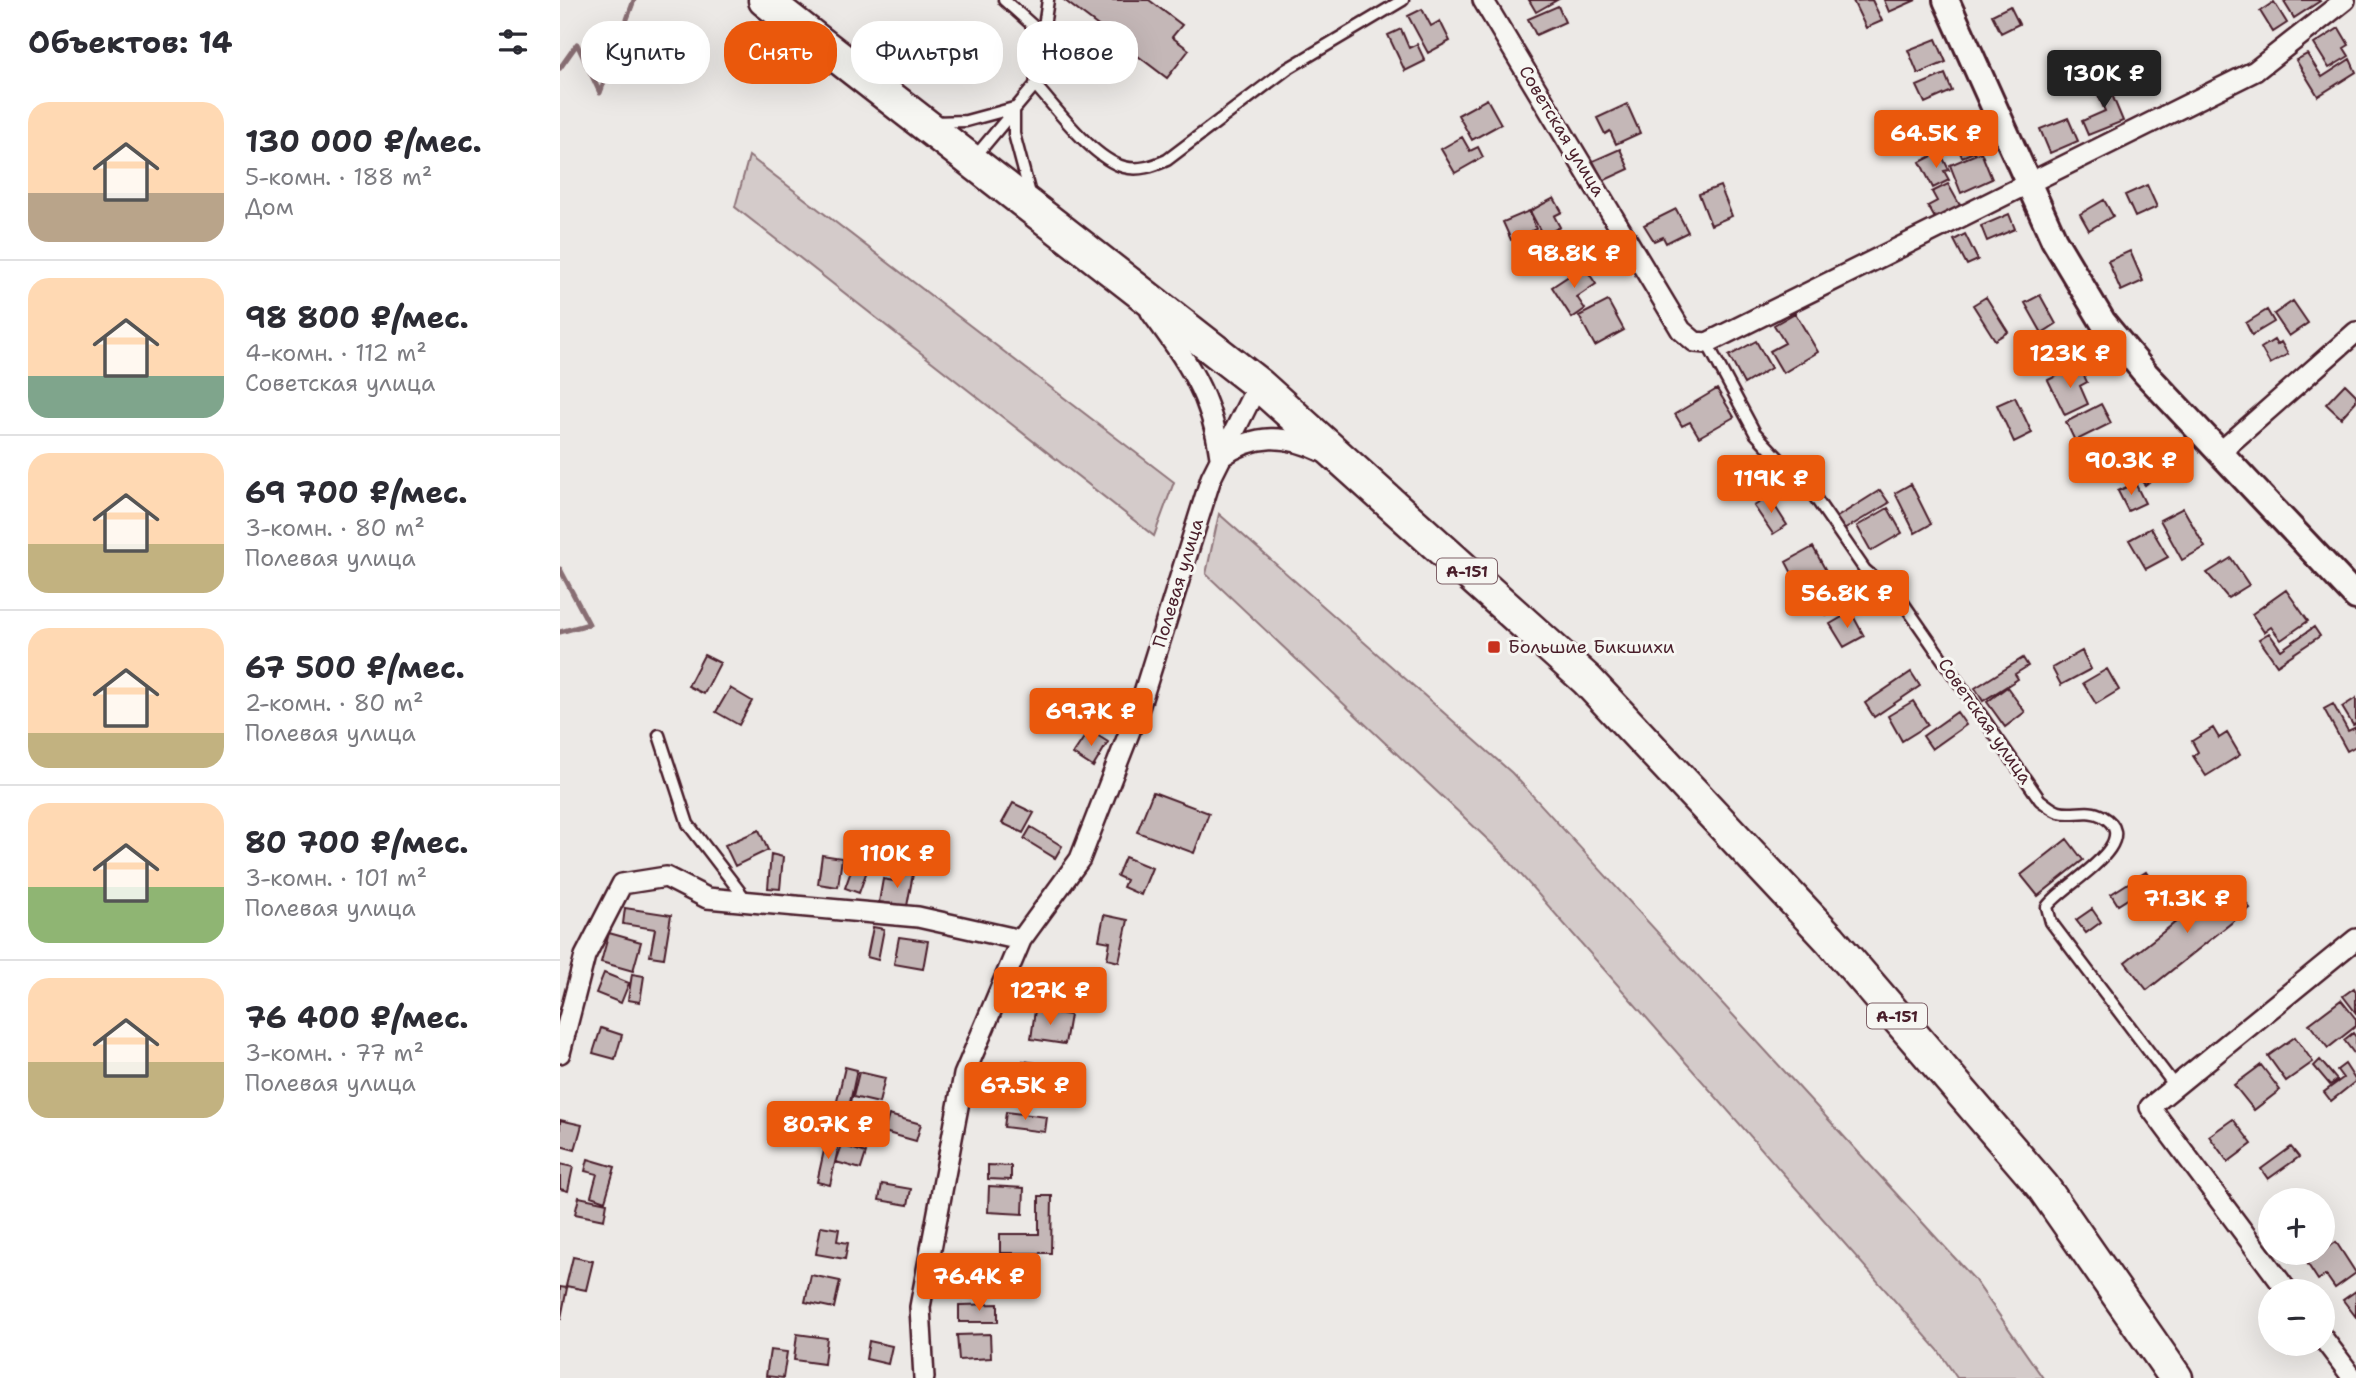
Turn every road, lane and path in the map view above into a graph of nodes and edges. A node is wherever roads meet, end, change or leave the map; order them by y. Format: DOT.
graph roads {
  1 [pos="765,0"];
  2 [pos="1004,0"];
  3 [pos="1048,0"];
  4 [pos="1403,0"];
  5 [pos="1483,0"];
  6 [pos="1946,0"];
  7 [pos="2345,0"];
  8 [pos="1028,21"];
  9 [pos="1044,21"];
  10 [pos="1035,85"];
  11 [pos="1014,108"];
  12 [pos="923,122"];
  13 [pos="973,160"];
  14 [pos="2027,185"];
  15 [pos="1035,208"];
  16 [pos="1127,280"];
  17 [pos="2356,332"];
  18 [pos="1707,343"];
  19 [pos="1258,384"];
  20 [pos="2219,453"];
  21 [pos="1220,457"];
  22 [pos="1347,463"];
  23 [pos="2356,597"];
  24 [pos="659,734"];
  25 [pos="747,901"];
  26 [pos="2356,939"];
  27 [pos="1021,940"];
  28 [pos="560,1053"];
  29 [pos="2175,1086"];
  30 [pos="2278,1279"];
  31 [pos="2335,1353"];
  32 [pos="2354,1377"];
  33 [pos="924,1378"];
  34 [pos="2175,1378"];
  1 -- 12 [label="highway, А-151"];
  2 -- 8 [label="lane"];
  3 -- 9 [label="lane"];
  4 -- 10 [label="lane"];
  5 -- 18 [label="street, Советская улица"];
  6 -- 14 [label="street"];
  7 -- 14 [label="street"];
  10 -- 11 [label="lane"];
  11 -- 12 [label="lane"];
  11 -- 13 [label="lane"];
  11 -- 15 [label="lane"];
  12 -- 13 [label="highway, А-151"];
  13 -- 15 [label="highway, А-151"];
  14 -- 18 [label="street"];
  14 -- 20 [label="street"];
  15 -- 16 [label="highway, А-151"];
  16 -- 19 [label="highway, А-151"];
  16 -- 21 [label="street"];
  17 -- 20 [label="street"];
  18 -- 29 [label="lane, Советская улица"];
  19 -- 21 [label="street, Полевая улица"];
  19 -- 22 [label="highway, А-151"];
  20 -- 23 [label="street"];
  21 -- 22 [label="street"];
  21 -- 27 [label="street, Полевая улица"];
  22 -- 34 [label="highway, А-151"];
  24 -- 25 [label="lane"];
  25 -- 27 [label="street"];
  25 -- 28 [label="street"];
  26 -- 29 [label="street"];
  27 -- 33 [label="street, Полевая улица"];
  29 -- 30 [label="street"];
  31 -- 32 [label="street"];
}
